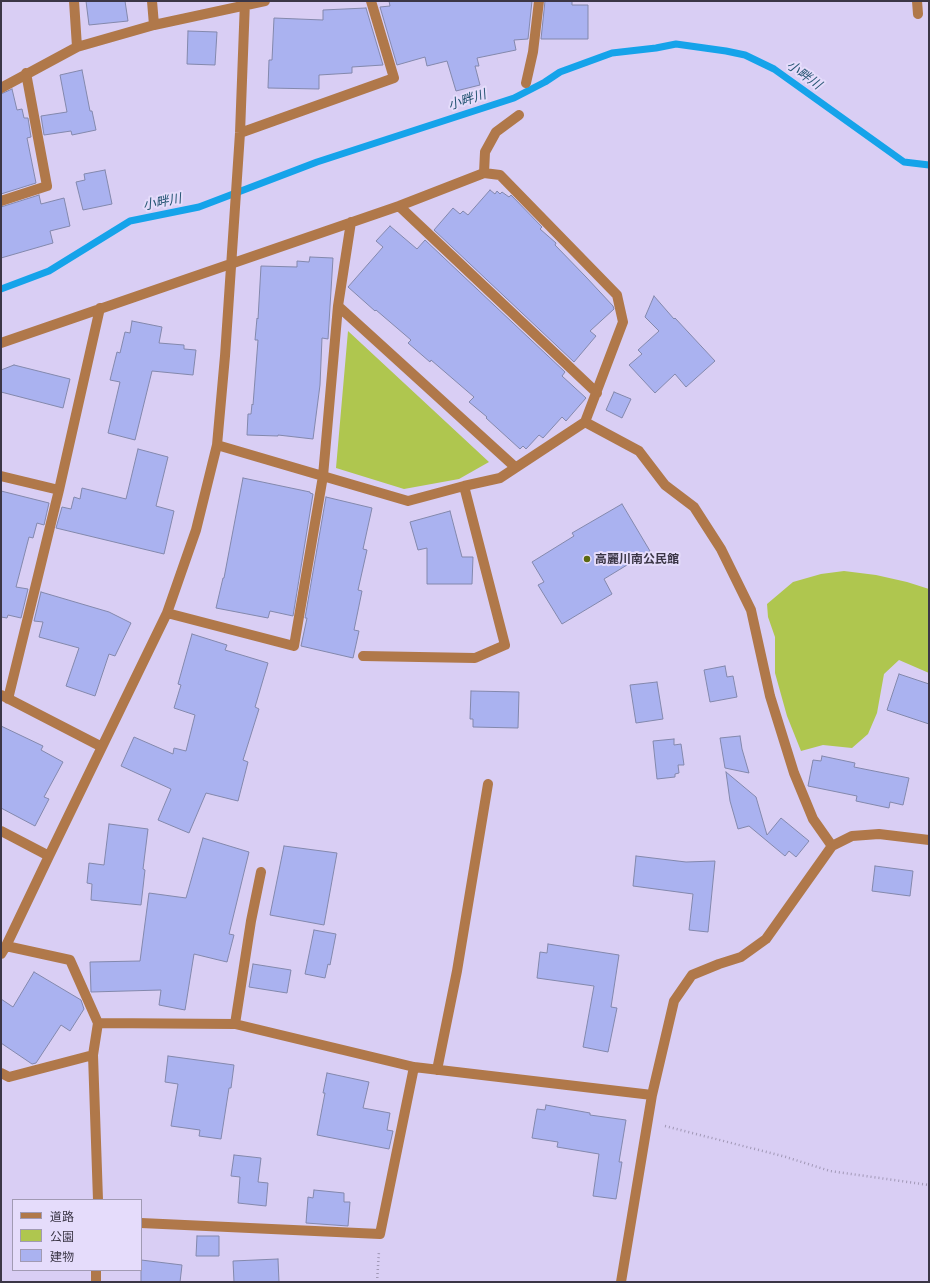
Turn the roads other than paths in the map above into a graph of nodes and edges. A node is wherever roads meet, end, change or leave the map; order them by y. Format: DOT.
graph roads {
  1 [pos="74,1"];
  2 [pos="152,1"];
  3 [pos="266,1"];
  4 [pos="371,1"];
  5 [pos="539,1"];
  6 [pos="917,1"];
  7 [pos="245,3"];
  8 [pos="918,14"];
  9 [pos="154,25"];
  10 [pos="77,47"];
  11 [pos="26,73"];
  12 [pos="526,83"];
  13 [pos="1,88"];
  14 [pos="519,116"];
  15 [pos="240,133"];
  16 [pos="484,173"];
  17 [pos="1,201"];
  18 [pos="399,206"];
  19 [pos="351,222"];
  20 [pos="231,264"];
  21 [pos="338,306"];
  22 [pos="100,308"];
  23 [pos="1,343"];
  24 [pos="597,393"];
  25 [pos="586,422"];
  26 [pos="217,445"];
  27 [pos="515,467"];
  28 [pos="1,476"];
  29 [pos="323,476"];
  30 [pos="464,486"];
  31 [pos="59,490"];
  32 [pos="167,613"];
  33 [pos="363,656"];
  34 [pos="5,697"];
  35 [pos="102,747"];
  36 [pos="488,784"];
  37 [pos="1,830"];
  38 [pos="929,840"];
  39 [pos="832,846"];
  40 [pos="48,856"];
  41 [pos="261,872"];
  42 [pos="3,950"];
  43 [pos="98,1023"];
  44 [pos="235,1024"];
  45 [pos="93,1055"];
  46 [pos="414,1067"];
  47 [pos="437,1070"];
  48 [pos="1,1072"];
  49 [pos="652,1095"];
  50 [pos="98,1199"];
  51 [pos="142,1223"];
  52 [pos="96,1271"];
  53 [pos="96,1282"];
  54 [pos="621,1282"];
  1 -- 10 [label="street"];
  2 -- 9 [label="street"];
  3 -- 7 [label="street"];
  4 -- 15 [label="street"];
  5 -- 12 [label="street"];
  6 -- 8 [label="street"];
  7 -- 9 [label="street"];
  7 -- 15 [label="street"];
  9 -- 10 [label="street"];
  10 -- 11 [label="street"];
  11 -- 13 [label="street"];
  11 -- 17 [label="street"];
  14 -- 16 [label="street"];
  15 -- 20 [label="street"];
  16 -- 18 [label="street"];
  16 -- 24 [label="street"];
  18 -- 19 [label="street"];
  18 -- 24 [label="street"];
  19 -- 20 [label="street"];
  19 -- 21 [label="street"];
  20 -- 22 [label="street"];
  20 -- 26 [label="street"];
  21 -- 27 [label="street"];
  21 -- 29 [label="street"];
  22 -- 23 [label="street"];
  22 -- 31 [label="street"];
  24 -- 25 [label="street"];
  25 -- 27 [label="street"];
  25 -- 39 [label="street"];
  26 -- 29 [label="street"];
  26 -- 32 [label="street"];
  27 -- 30 [label="street"];
  28 -- 31 [label="street"];
  29 -- 30 [label="street"];
  29 -- 32 [label="street"];
  30 -- 33 [label="street"];
  31 -- 34 [label="street"];
  32 -- 35 [label="street"];
  34 -- 35 [label="street"];
  35 -- 40 [label="street"];
  36 -- 47 [label="street"];
  37 -- 40 [label="street"];
  38 -- 39 [label="street"];
  39 -- 49 [label="street"];
  40 -- 42 [label="street"];
  41 -- 44 [label="street"];
  42 -- 43 [label="street"];
  43 -- 44 [label="street"];
  43 -- 45 [label="street"];
  44 -- 46 [label="street"];
  45 -- 48 [label="street"];
  45 -- 50 [label="street"];
  46 -- 47 [label="street"];
  46 -- 51 [label="street"];
  47 -- 49 [label="street"];
  49 -- 54 [label="street"];
  52 -- 53 [label="street"];
}
